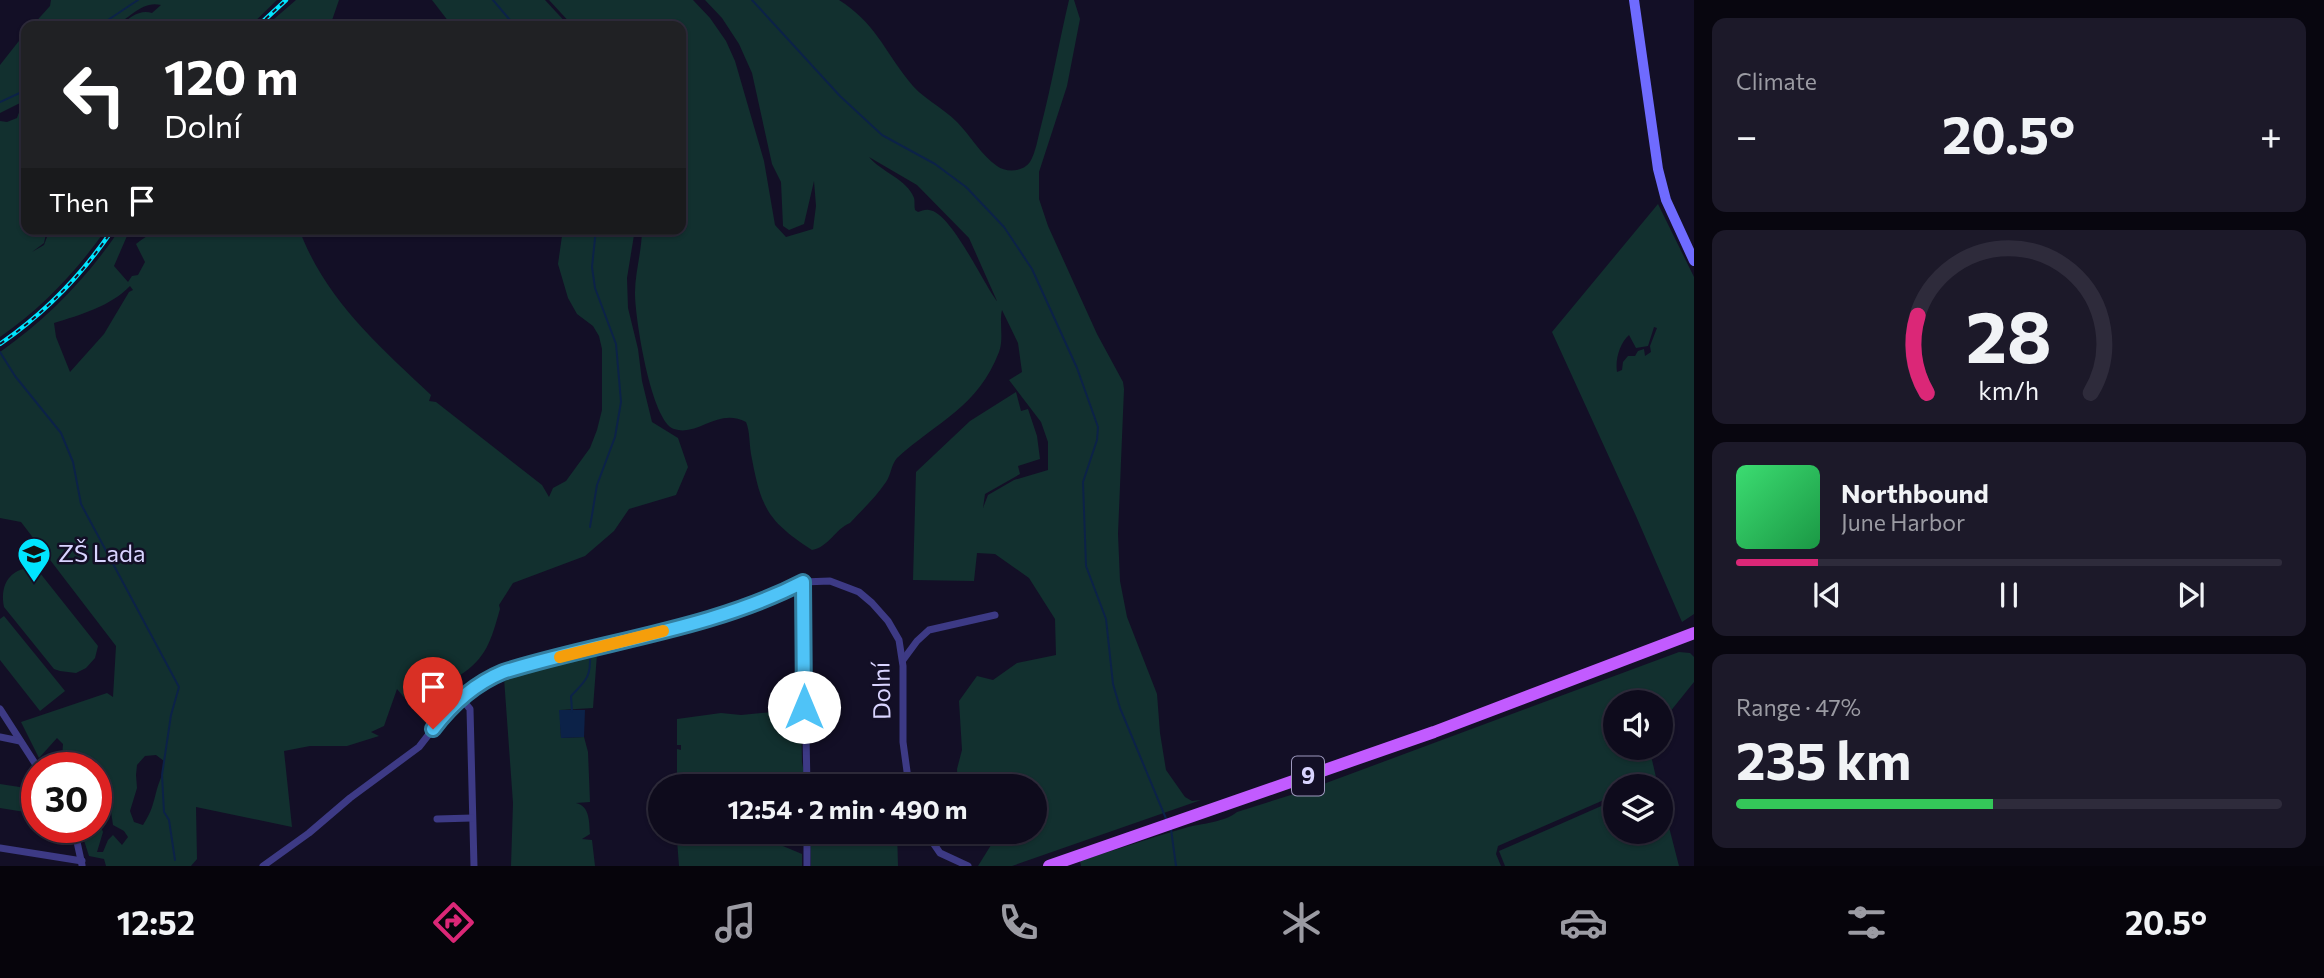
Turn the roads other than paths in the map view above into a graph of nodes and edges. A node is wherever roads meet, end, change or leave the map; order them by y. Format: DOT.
graph roads {
  1 [pos="1634,0"];
  2 [pos="1694,261"];
  3 [pos="803,582"];
  4 [pos="995,615"];
  5 [pos="1694,633"];
  6 [pos="903,660"];
  7 [pos="461,698"];
  8 [pos="0,709"];
  9 [pos="0,737"];
  10 [pos="20,741"];
  11 [pos="27,752"];
  12 [pos="807,774"];
  13 [pos="907,774"];
  14 [pos="472,818"];
  15 [pos="437,819"];
  16 [pos="77,843"];
  17 [pos="807,844"];
  18 [pos="934,844"];
  19 [pos="0,848"];
  20 [pos="82,864"];
  21 [pos="263,866"];
  22 [pos="474,866"];
  23 [pos="807,866"];
  24 [pos="968,866"];
  25 [pos="1049,866"];
  1 -- 2 [label="street"];
  3 -- 6 [label="street, Dolní"];
  3 -- 7 [label="street, Dolní"];
  3 -- 12 [label="street"];
  4 -- 6 [label="street"];
  5 -- 25 [label="main road, 9"];
  6 -- 13 [label="street, Dolní"];
  7 -- 14 [label="street"];
  7 -- 21 [label="street, Dolní"];
  8 -- 10 [label="street"];
  9 -- 10 [label="street"];
  10 -- 11 [label="street"];
  14 -- 15 [label="street"];
  14 -- 22 [label="street"];
  16 -- 20 [label="street"];
  17 -- 23 [label="street"];
  18 -- 24 [label="street"];
  19 -- 20 [label="street"];
}
